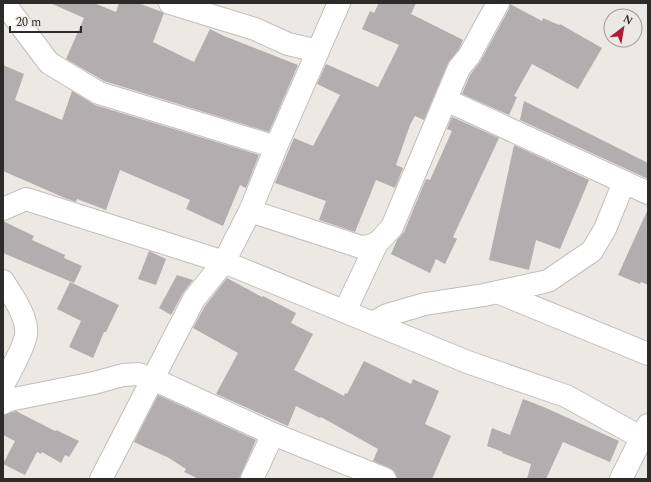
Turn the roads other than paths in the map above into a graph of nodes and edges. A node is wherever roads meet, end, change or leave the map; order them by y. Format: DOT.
graph roads {
  1 [pos="4,3"];
  2 [pos="170,3"];
  3 [pos="339,3"];
  4 [pos="498,3"];
  5 [pos="318,51"];
  6 [pos="446,100"];
  7 [pos="276,147"];
  8 [pos="624,182"];
  9 [pos="648,193"];
  10 [pos="3,209"];
  11 [pos="250,211"];
  12 [pos="377,243"];
  13 [pos="224,262"];
  14 [pos="3,281"];
  15 [pos="497,292"];
  16 [pos="345,312"];
  17 [pos="373,323"];
  18 [pos="648,354"];
  19 [pos="153,379"];
  20 [pos="3,385"];
  21 [pos="3,403"];
  22 [pos="645,432"];
  23 [pos="273,434"];
  24 [pos="101,479"];
  25 [pos="252,479"];
  26 [pos="385,479"];
  27 [pos="621,479"];
  1 -- 7 [label="street"];
  2 -- 5 [label="street"];
  3 -- 5 [label="street"];
  4 -- 6 [label="street"];
  5 -- 7 [label="street"];
  6 -- 8 [label="street"];
  6 -- 12 [label="street"];
  7 -- 11 [label="street"];
  8 -- 9 [label="street"];
  8 -- 15 [label="street"];
  10 -- 13 [label="street"];
  11 -- 12 [label="street"];
  11 -- 13 [label="street"];
  12 -- 16 [label="street"];
  13 -- 16 [label="street"];
  13 -- 19 [label="street"];
  14 -- 20 [label="street"];
  15 -- 17 [label="street"];
  15 -- 18 [label="street"];
  16 -- 17 [label="street"];
  17 -- 22 [label="street"];
  19 -- 21 [label="street"];
  19 -- 23 [label="street"];
  19 -- 24 [label="street"];
  22 -- 27 [label="street"];
  23 -- 25 [label="street"];
  23 -- 26 [label="street"];
}
